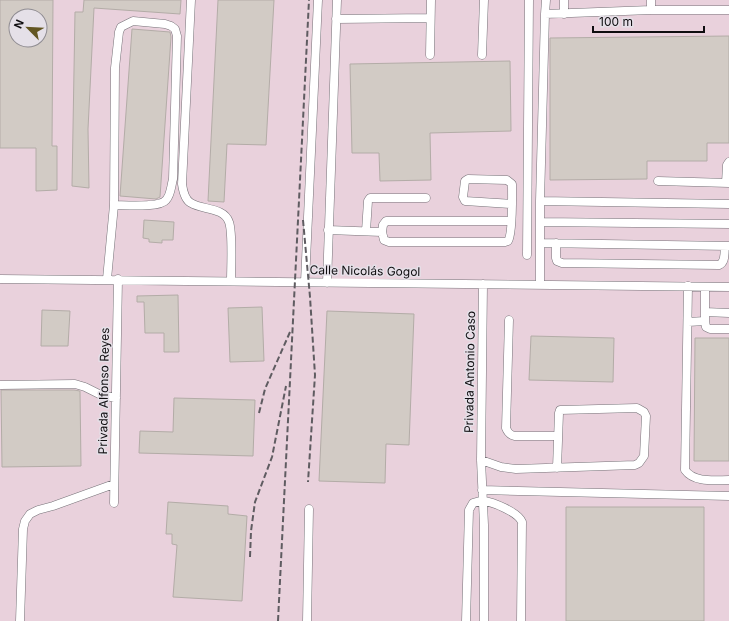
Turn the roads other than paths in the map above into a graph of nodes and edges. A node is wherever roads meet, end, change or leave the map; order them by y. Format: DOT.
graph roads {
  1 [pos="191,0"];
  2 [pos="318,0"];
  3 [pos="337,0"];
  4 [pos="430,0"];
  5 [pos="484,0"];
  6 [pos="529,0"];
  7 [pos="546,0"];
  8 [pos="564,0"];
  9 [pos="651,0"];
  10 [pos="651,10"];
  11 [pos="729,10"];
  12 [pos="546,14"];
  13 [pos="564,14"];
  14 [pos="430,18"];
  15 [pos="336,19"];
  16 [pos="482,54"];
  17 [pos="430,55"];
  18 [pos="729,162"];
  19 [pos="658,181"];
  20 [pos="727,183"];
  21 [pos="426,198"];
  22 [pos="540,201"];
  23 [pos="512,204"];
  24 [pos="729,204"];
  25 [pos="114,205"];
  26 [pos="511,221"];
  27 [pos="540,222"];
  28 [pos="729,224"];
  29 [pos="328,230"];
  30 [pos="366,231"];
  31 [pos="382,232"];
  32 [pos="540,243"];
  33 [pos="556,243"];
  34 [pos="727,246"];
  35 [pos="527,255"];
  36 [pos="0,279"];
  37 [pos="107,279"];
  38 [pos="118,279"];
  39 [pos="231,281"];
  40 [pos="305,282"];
  41 [pos="327,283"];
  42 [pos="483,284"];
  43 [pos="540,284"];
  44 [pos="688,286"];
  45 [pos="705,287"];
  46 [pos="729,287"];
  47 [pos="705,312"];
  48 [pos="729,312"];
  49 [pos="509,320"];
  50 [pos="705,321"];
  51 [pos="688,322"];
  52 [pos="729,329"];
  53 [pos="0,385"];
  54 [pos="116,398"];
  55 [pos="558,436"];
  56 [pos="481,460"];
  57 [pos="557,468"];
  58 [pos="729,480"];
  59 [pos="114,484"];
  60 [pos="482,490"];
  61 [pos="729,496"];
  62 [pos="482,500"];
  63 [pos="114,503"];
  64 [pos="309,508"];
  65 [pos="20,621"];
  66 [pos="307,621"];
  67 [pos="466,621"];
  68 [pos="484,621"];
  69 [pos="521,621"];
  1 -- 39 [label="street"];
  2 -- 40 [label="street"];
  3 -- 15 [label="street"];
  4 -- 14 [label="street"];
  5 -- 16 [label="street"];
  6 -- 35 [label="street"];
  7 -- 12 [label="street"];
  8 -- 13 [label="street"];
  9 -- 10 [label="street"];
  10 -- 11 [label="street"];
  10 -- 13 [label="street"];
  12 -- 13 [label="street"];
  12 -- 22 [label="street"];
  14 -- 15 [label="street"];
  14 -- 17 [label="street"];
  15 -- 29 [label="street"];
  18 -- 20 [label="street"];
  19 -- 20 [label="street"];
  21 -- 30 [label="street"];
  22 -- 24 [label="street"];
  22 -- 27 [label="street"];
  23 -- 23 [label="street"];
  23 -- 26 [label="street"];
  25 -- 25 [label="street"];
  25 -- 37 [label="street"];
  26 -- 31 [label="street"];
  26 -- 31 [label="street"];
  27 -- 28 [label="street"];
  27 -- 32 [label="street"];
  29 -- 30 [label="street"];
  29 -- 41 [label="street"];
  30 -- 31 [label="street"];
  32 -- 33 [label="street"];
  32 -- 43 [label="street"];
  33 -- 34 [label="street"];
  33 -- 34 [label="street"];
  36 -- 37 [label="street, Calle Nicolás Gogol"];
  37 -- 38 [label="street, Calle Nicolás Gogol"];
  38 -- 39 [label="street, Calle Nicolás Gogol"];
  38 -- 54 [label="street, Privada Alfonso Reyes"];
  39 -- 40 [label="street, Calle Nicolás Gogol"];
  40 -- 41 [label="street, Calle Nicolás Gogol"];
  41 -- 42 [label="street, Calle Nicolás Gogol"];
  42 -- 43 [label="street, Calle Nicolás Gogol"];
  42 -- 56 [label="street, Privada Antonio Caso"];
  43 -- 44 [label="street, Calle Nicolás Gogol"];
  44 -- 45 [label="street, Calle Nicolás Gogol"];
  44 -- 51 [label="street"];
  45 -- 46 [label="street, Calle Nicolás Gogol"];
  45 -- 47 [label="street"];
  47 -- 48 [label="street"];
  47 -- 50 [label="street"];
  49 -- 55 [label="street"];
  50 -- 51 [label="street"];
  50 -- 52 [label="street"];
  51 -- 58 [label="street"];
  53 -- 54 [label="street"];
  54 -- 59 [label="street, Privada Alfonso Reyes"];
  55 -- 57 [label="street"];
  55 -- 57 [label="street"];
  56 -- 57 [label="street"];
  56 -- 60 [label="street, Privada Antonio Caso"];
  59 -- 63 [label="street, Privada Alfonso Reyes"];
  59 -- 65 [label="street"];
  60 -- 61 [label="street"];
  60 -- 62 [label="street, Privada Antonio Caso"];
  62 -- 67 [label="street"];
  62 -- 68 [label="street, Privada Antonio Caso"];
  62 -- 69 [label="street"];
  64 -- 66 [label="street"];
}
